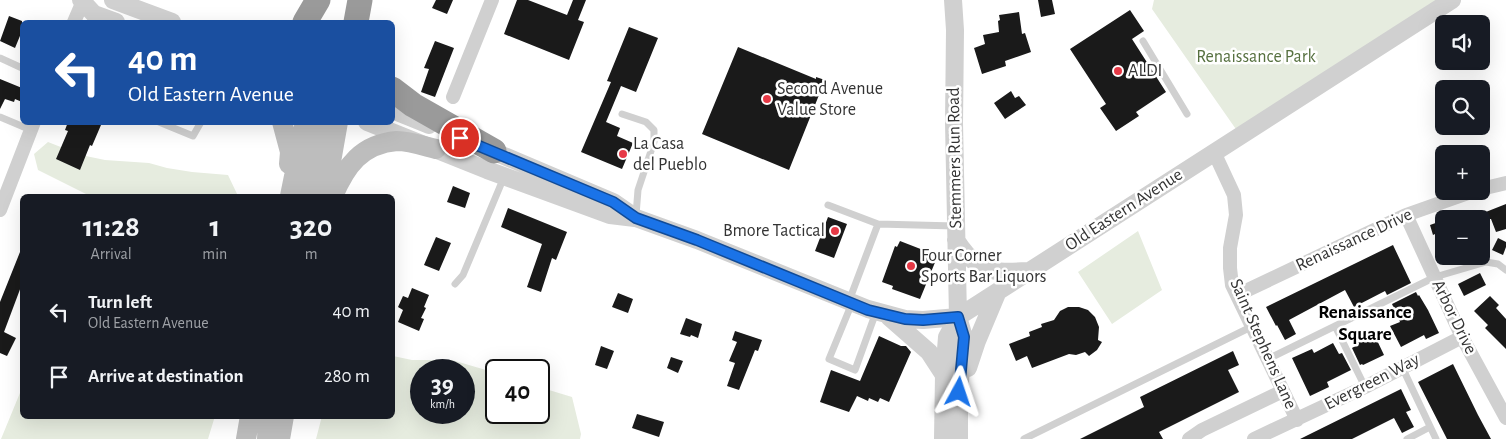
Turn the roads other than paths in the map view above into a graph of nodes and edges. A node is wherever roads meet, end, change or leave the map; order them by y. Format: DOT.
graph roads {
  1 [pos="83,0"];
  2 [pos="113,0"];
  3 [pos="318,0"];
  4 [pos="327,0"];
  5 [pos="360,0"];
  6 [pos="366,0"];
  7 [pos="492,0"];
  8 [pos="953,0"];
  9 [pos="1452,0"];
  10 [pos="75,20"];
  11 [pos="110,20"];
  12 [pos="167,20"];
  13 [pos="306,20"];
  14 [pos="324,20"];
  15 [pos="356,20"];
  16 [pos="368,20"];
  17 [pos="1143,41"];
  18 [pos="0,58"];
  19 [pos="20,67"];
  20 [pos="395,91"];
  21 [pos="453,98"];
  22 [pos="395,111"];
  23 [pos="622,114"];
  24 [pos="1187,114"];
  25 [pos="0,117"];
  26 [pos="20,123"];
  27 [pos="166,125"];
  28 [pos="198,125"];
  29 [pos="283,125"];
  30 [pos="304,125"];
  31 [pos="321,125"];
  32 [pos="337,125"];
  33 [pos="375,125"];
  34 [pos="32,126"];
  35 [pos="436,149"];
  36 [pos="494,151"];
  37 [pos="1214,152"];
  38 [pos="504,176"];
  39 [pos="1506,183"];
  40 [pos="1490,187"];
  41 [pos="288,194"];
  42 [pos="288,194"];
  43 [pos="307,194"];
  44 [pos="325,194"];
  45 [pos="334,194"];
  46 [pos="1447,200"];
  47 [pos="828,204"];
  48 [pos="0,210"];
  49 [pos="1406,214"];
  50 [pos="636,218"];
  51 [pos="878,224"];
  52 [pos="956,233"];
  53 [pos="1506,270"];
  54 [pos="1028,271"];
  55 [pos="1435,277"];
  56 [pos="957,283"];
  57 [pos="455,284"];
  58 [pos="998,291"];
  59 [pos="1237,295"];
  60 [pos="851,302"];
  61 [pos="883,314"];
  62 [pos="958,317"];
  63 [pos="914,320"];
  64 [pos="1252,326"];
  65 [pos="1336,326"];
  66 [pos="1462,337"];
  67 [pos="1268,359"];
  68 [pos="1402,367"];
  69 [pos="944,375"];
  70 [pos="1365,387"];
  71 [pos="1283,391"];
  72 [pos="959,392"];
  73 [pos="1506,418"];
  74 [pos="249,419"];
  75 [pos="268,419"];
  76 [pos="283,419"];
  77 [pos="1297,420"];
  78 [pos="1430,427"];
  79 [pos="246,439"];
  80 [pos="266,439"];
  81 [pos="280,439"];
  82 [pos="943,439"];
  83 [pos="959,439"];
  84 [pos="1024,439"];
  85 [pos="1189,439"];
  86 [pos="1254,439"];
  87 [pos="1407,439"];
  88 [pos="1436,439"];
  1 -- 10 [label="street"];
  1 -- 11 [label="street"];
  2 -- 12 [label="street"];
  3 -- 13 [label="highway"];
  4 -- 14 [label="highway"];
  5 -- 15 [label="highway"];
  6 -- 16 [label="highway"];
  7 -- 21 [label="street"];
  8 -- 52 [label="street, Stemmers Run Road"];
  9 -- 37 [label="street, Old Eastern Avenue"];
  17 -- 24 [label="lane"];
  18 -- 19 [label="lane"];
  20 -- 36 [label="highway"];
  22 -- 36 [label="street, Old Eastern Avenue"];
  23 -- 50 [label="lane"];
  25 -- 26 [label="lane"];
  27 -- 28 [label="lane"];
  29 -- 41 [label="main road"];
  30 -- 42 [label="main road"];
  31 -- 43 [label="main road"];
  32 -- 44 [label="main road"];
  33 -- 35 [label="street, Old Eastern Avenue"];
  34 -- 48 [label="street"];
  35 -- 38 [label="street, Old Eastern Avenue"];
  35 -- 45 [label="main road"];
  36 -- 50 [label="street, Old Eastern Avenue"];
  37 -- 54 [label="street, Old Eastern Avenue"];
  37 -- 59 [label="street, Saint Stephens Lane"];
  38 -- 50 [label="street, Old Eastern Avenue"];
  38 -- 57 [label="lane"];
  39 -- 40 [label="street"];
  46 -- 49 [label="street, Renaissance Drive"];
  47 -- 51 [label="lane"];
  49 -- 55 [label="street, Arbor Drive"];
  49 -- 59 [label="street, Renaissance Drive"];
  50 -- 60 [label="street, Old Eastern Avenue"];
  51 -- 52 [label="lane"];
  51 -- 60 [label="lane"];
  52 -- 54 [label="street"];
  52 -- 56 [label="street, Stemmers Run Road"];
  53 -- 55 [label="lane"];
  54 -- 58 [label="street, Old Eastern Avenue"];
  55 -- 65 [label="lane"];
  55 -- 66 [label="street, Arbor Drive"];
  56 -- 62 [label="street, Stemmers Run Road"];
  56 -- 63 [label="street"];
  58 -- 62 [label="street, Old Eastern Avenue"];
  58 -- 72 [label="street"];
  59 -- 64 [label="street, Saint Stephens Lane"];
  60 -- 61 [label="street, Old Eastern Avenue"];
  60 -- 61 [label="lane"];
  61 -- 63 [label="street, Old Eastern Avenue"];
  61 -- 69 [label="street"];
  62 -- 63 [label="street, Old Eastern Avenue"];
  62 -- 69 [label="street"];
  62 -- 72 [label="street, Stemmers Run Road"];
  64 -- 67 [label="street, Saint Stephens Lane"];
  64 -- 84 [label="lane"];
  65 -- 67 [label="lane"];
  65 -- 70 [label="lane"];
  66 -- 68 [label="street, Evergreen Way"];
  66 -- 73 [label="street, Arbor Drive"];
  67 -- 71 [label="street, Saint Stephens Lane"];
  68 -- 70 [label="street, Evergreen Way"];
  68 -- 78 [label="lane"];
  69 -- 82 [label="street"];
  70 -- 77 [label="street, Evergreen Way"];
  71 -- 77 [label="street, Saint Stephens Lane"];
  71 -- 85 [label="street"];
  72 -- 83 [label="street"];
  74 -- 79 [label="main road"];
  75 -- 80 [label="main road"];
  76 -- 81 [label="main road"];
  77 -- 86 [label="street, Evergreen Way"];
  78 -- 87 [label="lane"];
  78 -- 88 [label="lane"];
}
